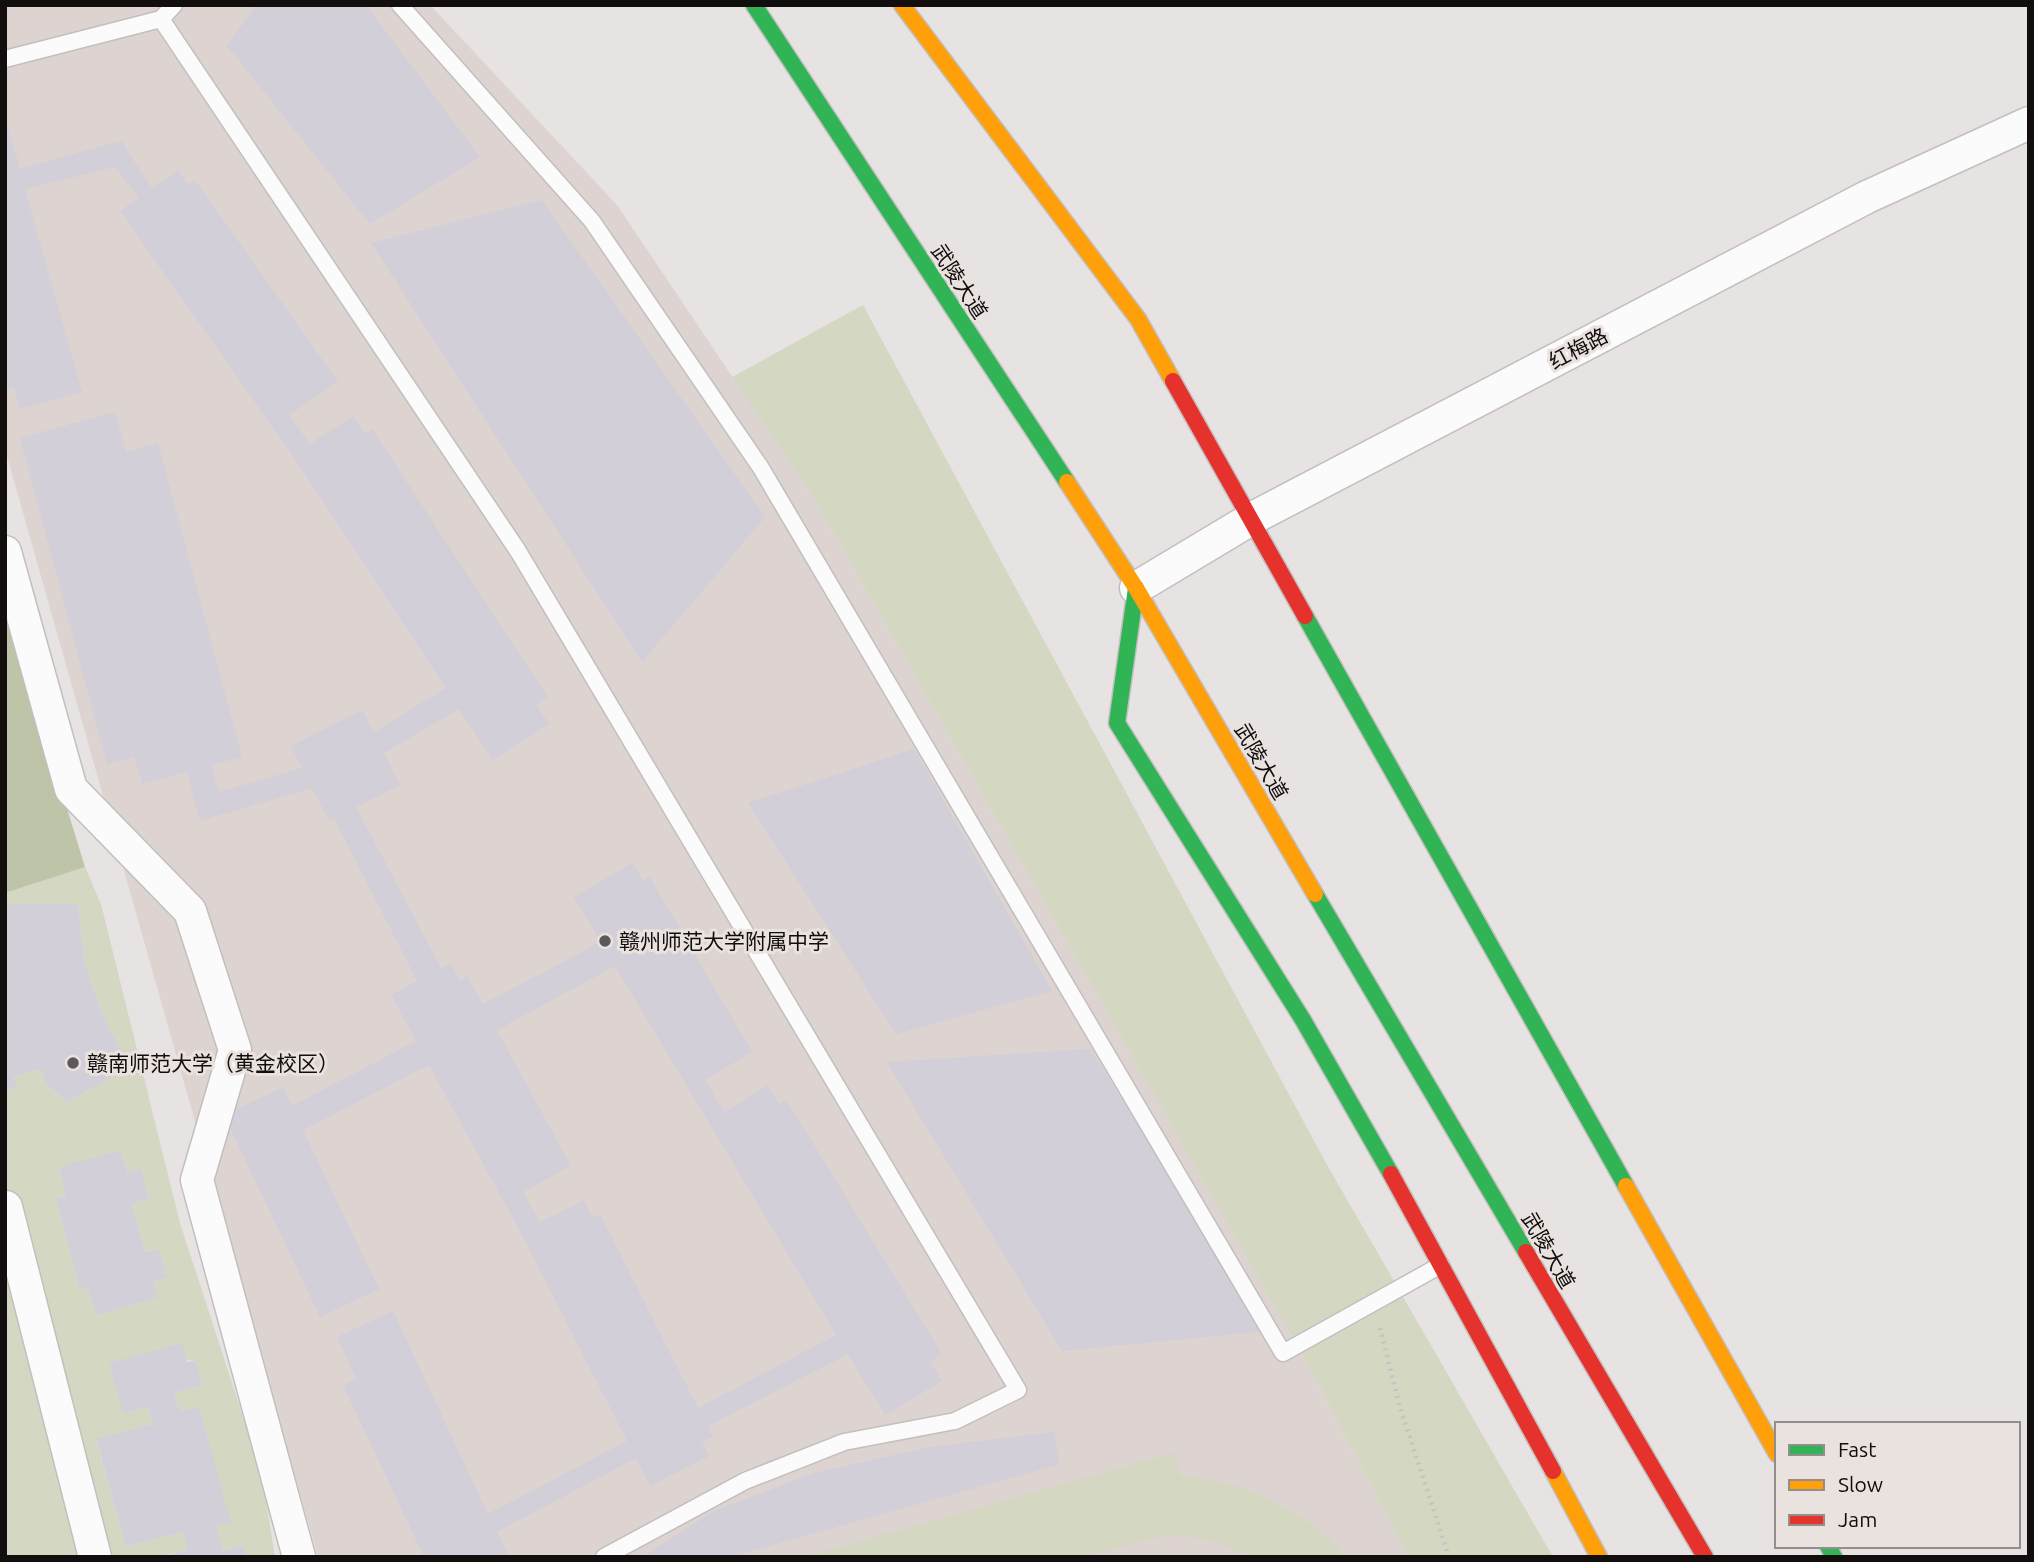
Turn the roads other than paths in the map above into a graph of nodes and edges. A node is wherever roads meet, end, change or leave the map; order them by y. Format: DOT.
graph roads {
  1 [pos="174,5"];
  2 [pos="400,5"];
  3 [pos="754,5"];
  4 [pos="902,5"];
  5 [pos="161,19"];
  6 [pos="5,60"];
  7 [pos="2029,123"];
  8 [pos="1251,519"];
  9 [pos="5,552"];
  10 [pos="1136,587"];
  11 [pos="6,1207"];
  12 [pos="1441,1265"];
  13 [pos="1775,1450"];
  14 [pos="95,1557"];
  15 [pos="299,1557"];
  16 [pos="604,1557"];
  17 [pos="1599,1557"];
  18 [pos="1705,1557"];
  1 -- 5 [label="lane"];
  2 -- 12 [label="lane"];
  3 -- 10 [label="main road, 武陵大道"];
  4 -- 8 [label="main road"];
  5 -- 6 [label="lane"];
  5 -- 16 [label="lane"];
  7 -- 8 [label="street, 红梅路"];
  8 -- 10 [label="street, 红梅路"];
  8 -- 13 [label="main road"];
  9 -- 15 [label="street"];
  10 -- 12 [label="main road"];
  10 -- 18 [label="main road, 武陵大道"];
  11 -- 14 [label="street"];
  12 -- 17 [label="main road"];
}
